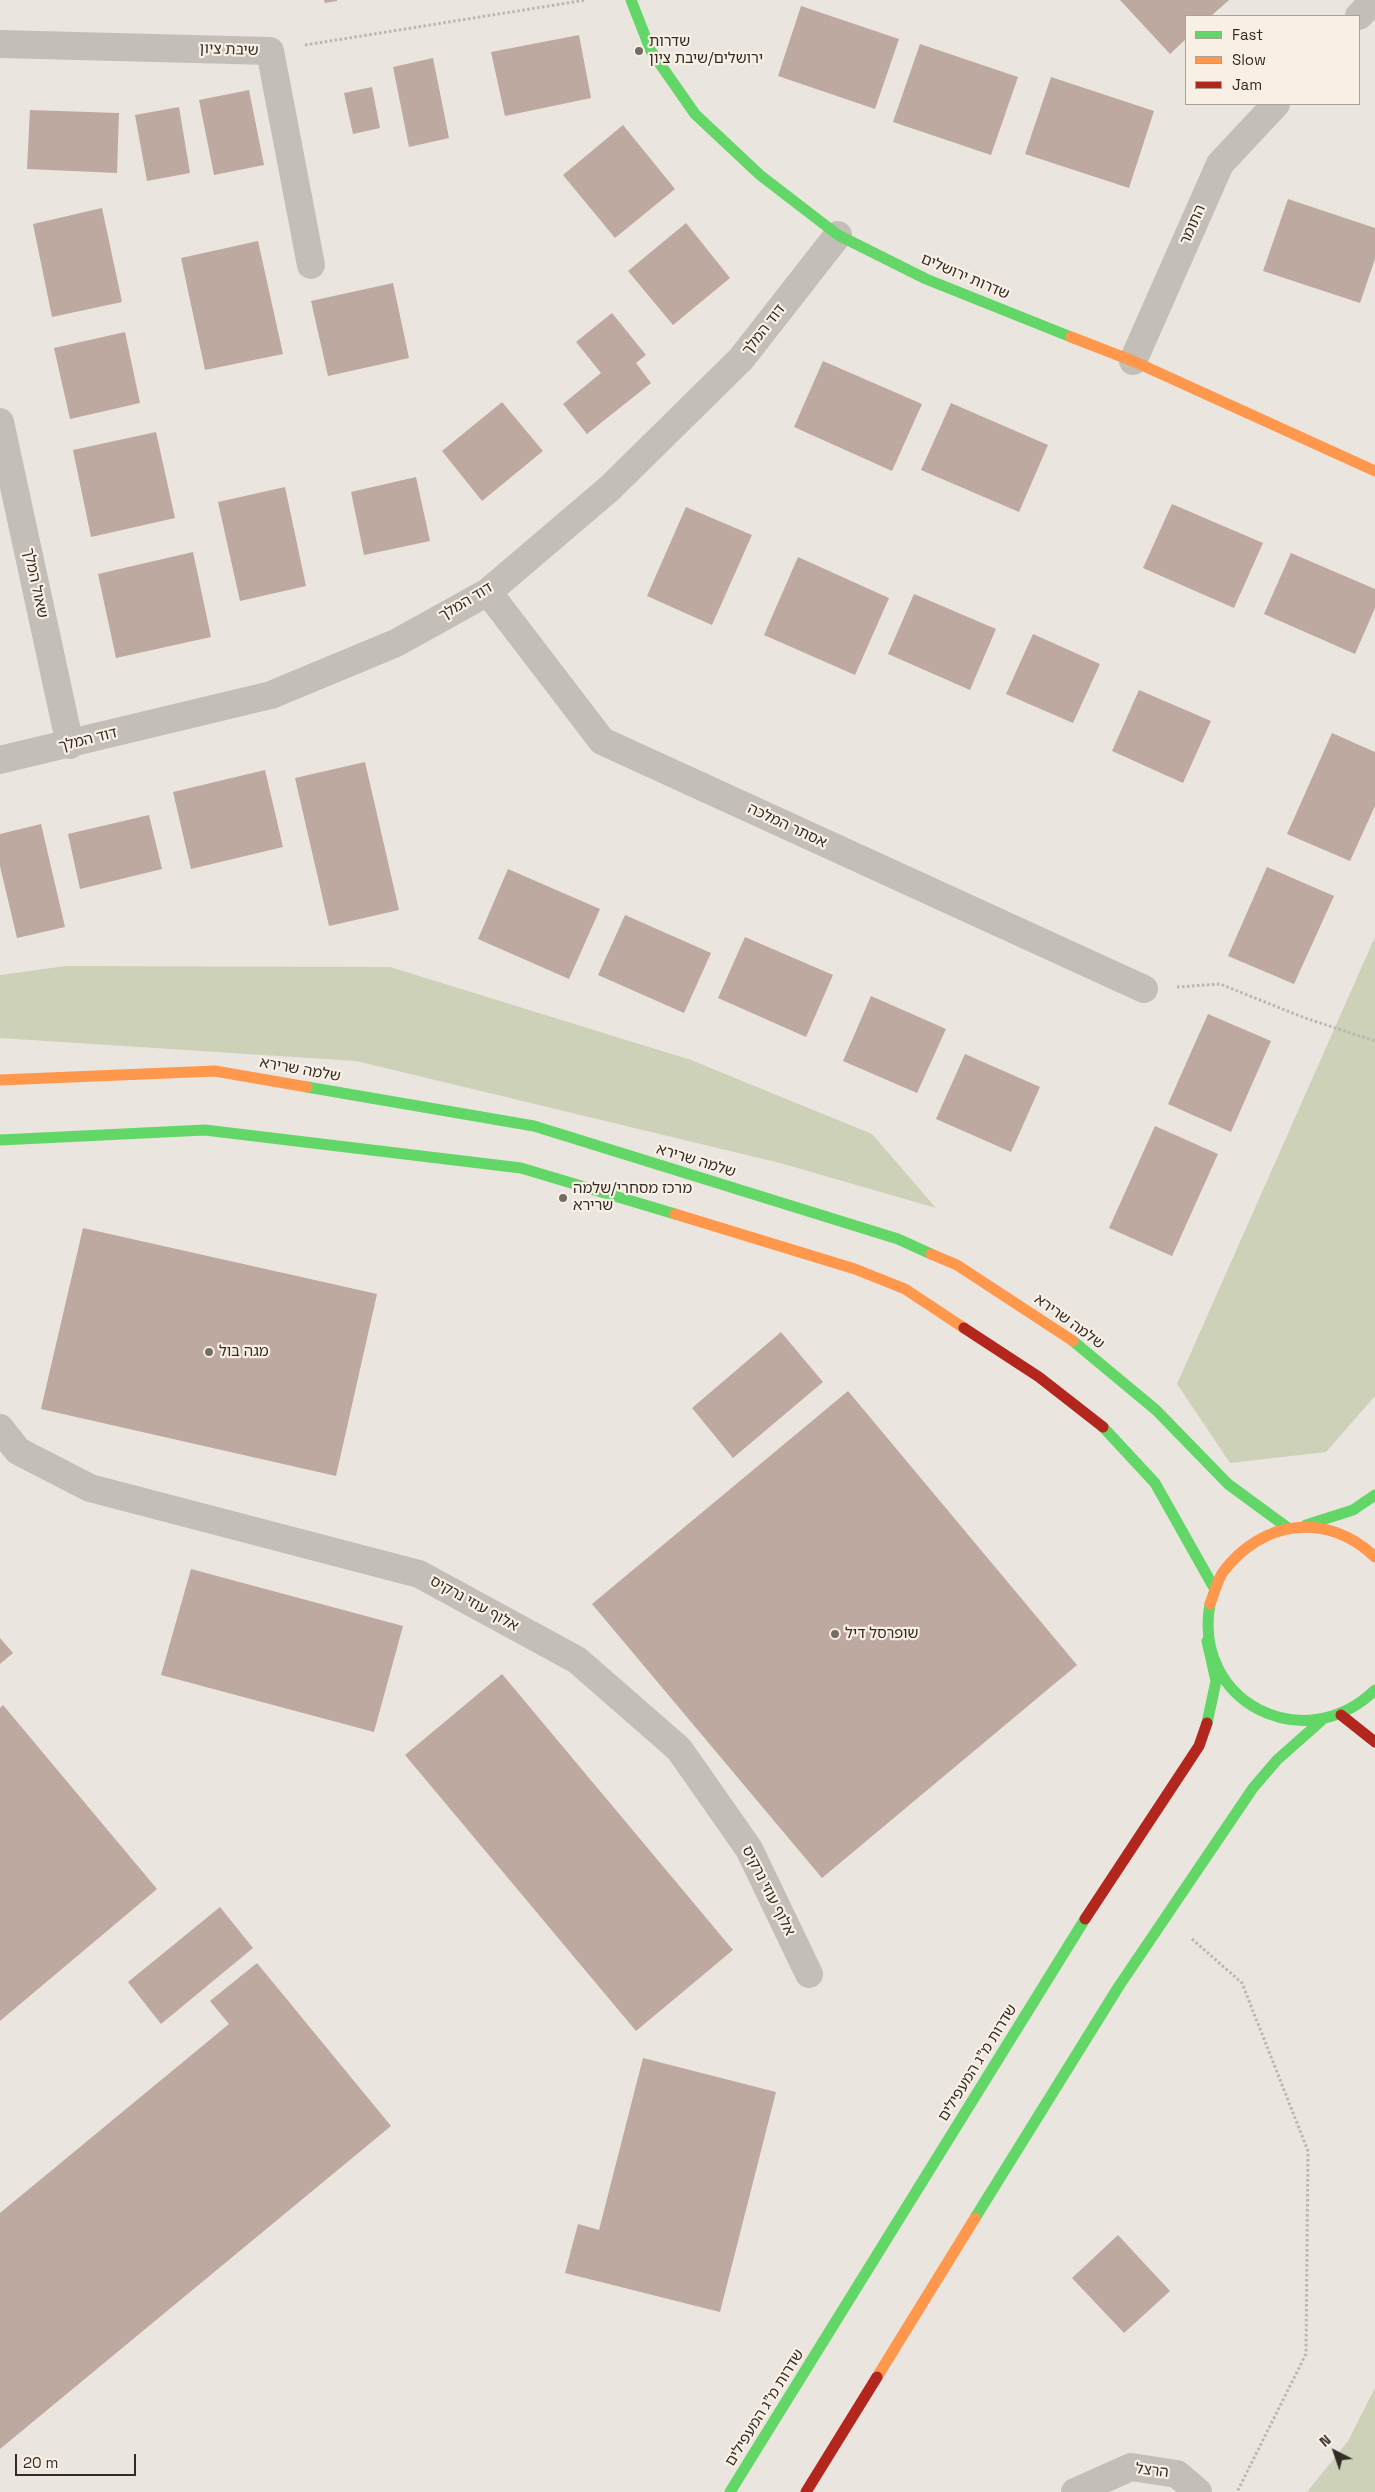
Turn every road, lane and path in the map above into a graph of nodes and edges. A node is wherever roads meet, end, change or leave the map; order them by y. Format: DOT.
graph roads {
  1 [pos="586,0"];
  2 [pos="631,0"];
  3 [pos="1374,0"];
  4 [pos="1360,15"];
  5 [pos="0,44"];
  6 [pos="270,51"];
  7 [pos="1275,105"];
  8 [pos="838,235"];
  9 [pos="311,266"];
  10 [pos="1132,361"];
  11 [pos="0,422"];
  12 [pos="1375,470"];
  13 [pos="488,592"];
  14 [pos="70,744"];
  15 [pos="0,760"];
  16 [pos="1144,989"];
  17 [pos="1375,1041"];
  18 [pos="0,1080"];
  19 [pos="0,1140"];
  20 [pos="0,1428"];
  21 [pos="1375,1495"];
  22 [pos="1304,1526"];
  23 [pos="1288,1528"];
  24 [pos="1375,1557"];
  25 [pos="1213,1586"];
  26 [pos="1207,1641"];
  27 [pos="1375,1690"];
  28 [pos="1341,1715"];
  29 [pos="1321,1721"];
  30 [pos="1375,1742"];
  31 [pos="1166,1916"];
  32 [pos="809,1974"];
  33 [pos="730,2492"];
  34 [pos="806,2492"];
  35 [pos="1075,2492"];
  36 [pos="1198,2492"];
  37 [pos="1237,2492"];
  1 -- 6 [label="path"];
  2 -- 8 [label="street, שדרות ירושלים"];
  3 -- 4 [label="street"];
  5 -- 6 [label="street, שיבת ציון"];
  6 -- 9 [label="street, שיבת ציון"];
  7 -- 10 [label="street, התומר"];
  8 -- 10 [label="street, שדרות ירושלים"];
  8 -- 13 [label="street, דוד המלך"];
  10 -- 12 [label="street, שדרות ירושלים"];
  11 -- 14 [label="street, שאול המלך"];
  13 -- 14 [label="street, דוד המלך"];
  13 -- 16 [label="street, אסתר המלכה"];
  14 -- 15 [label="street, דוד המלך"];
  16 -- 17 [label="path"];
  18 -- 23 [label="street, שלמה שרירא"];
  19 -- 25 [label="street"];
  20 -- 32 [label="street, אלוף עוזי נרקיס"];
  21 -- 22 [label="street"];
  22 -- 23 [label="street"];
  22 -- 24 [label="street"];
  23 -- 25 [label="street"];
  25 -- 26 [label="street"];
  26 -- 29 [label="street"];
  26 -- 33 [label="street, שדרות מ\"ג המעפילים"];
  27 -- 28 [label="street"];
  28 -- 29 [label="street"];
  28 -- 30 [label="street"];
  29 -- 31 [label="street"];
  31 -- 34 [label="street"];
  31 -- 37 [label="path"];
  35 -- 36 [label="street, הרצל"];
}
